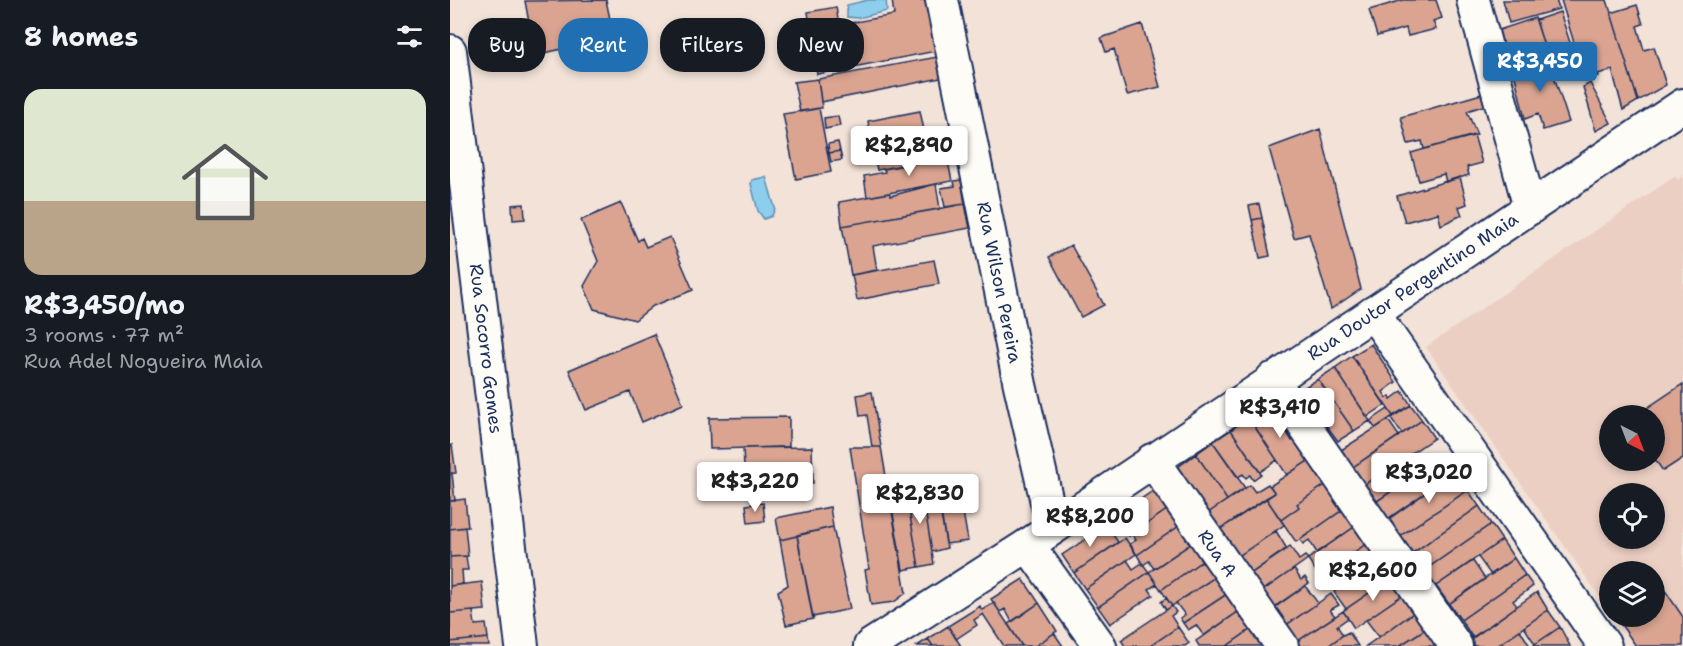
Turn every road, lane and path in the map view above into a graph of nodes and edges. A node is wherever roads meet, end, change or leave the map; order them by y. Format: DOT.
graph roads {
  1 [pos="942,0"];
  2 [pos="1473,0"];
  3 [pos="450,51"];
  4 [pos="1683,105"];
  5 [pos="1530,207"];
  6 [pos="1373,313"];
  7 [pos="1272,379"];
  8 [pos="1152,460"];
  9 [pos="1041,536"];
  10 [pos="522,646"];
  11 [pos="870,646"];
  12 [pos="1100,646"];
  13 [pos="1282,646"];
  14 [pos="1456,646"];
  15 [pos="1605,646"];
  1 -- 9 [label="street, Rua Wilson Pereira"];
  2 -- 5 [label="street"];
  3 -- 10 [label="street, Rua Socorro Gomes"];
  4 -- 5 [label="street, Rua Doutor Pergentino Maia"];
  5 -- 6 [label="street, Rua Doutor Pergentino Maia"];
  6 -- 7 [label="street, Rua Doutor Pergentino Maia"];
  6 -- 15 [label="street"];
  7 -- 8 [label="street, Rua Doutor Pergentino Maia"];
  7 -- 14 [label="street"];
  8 -- 9 [label="street, Rua Doutor Pergentino Maia"];
  8 -- 13 [label="street, Rua A"];
  9 -- 11 [label="street, Rua Doutor Pergentino Maia"];
  9 -- 12 [label="street"];
}
